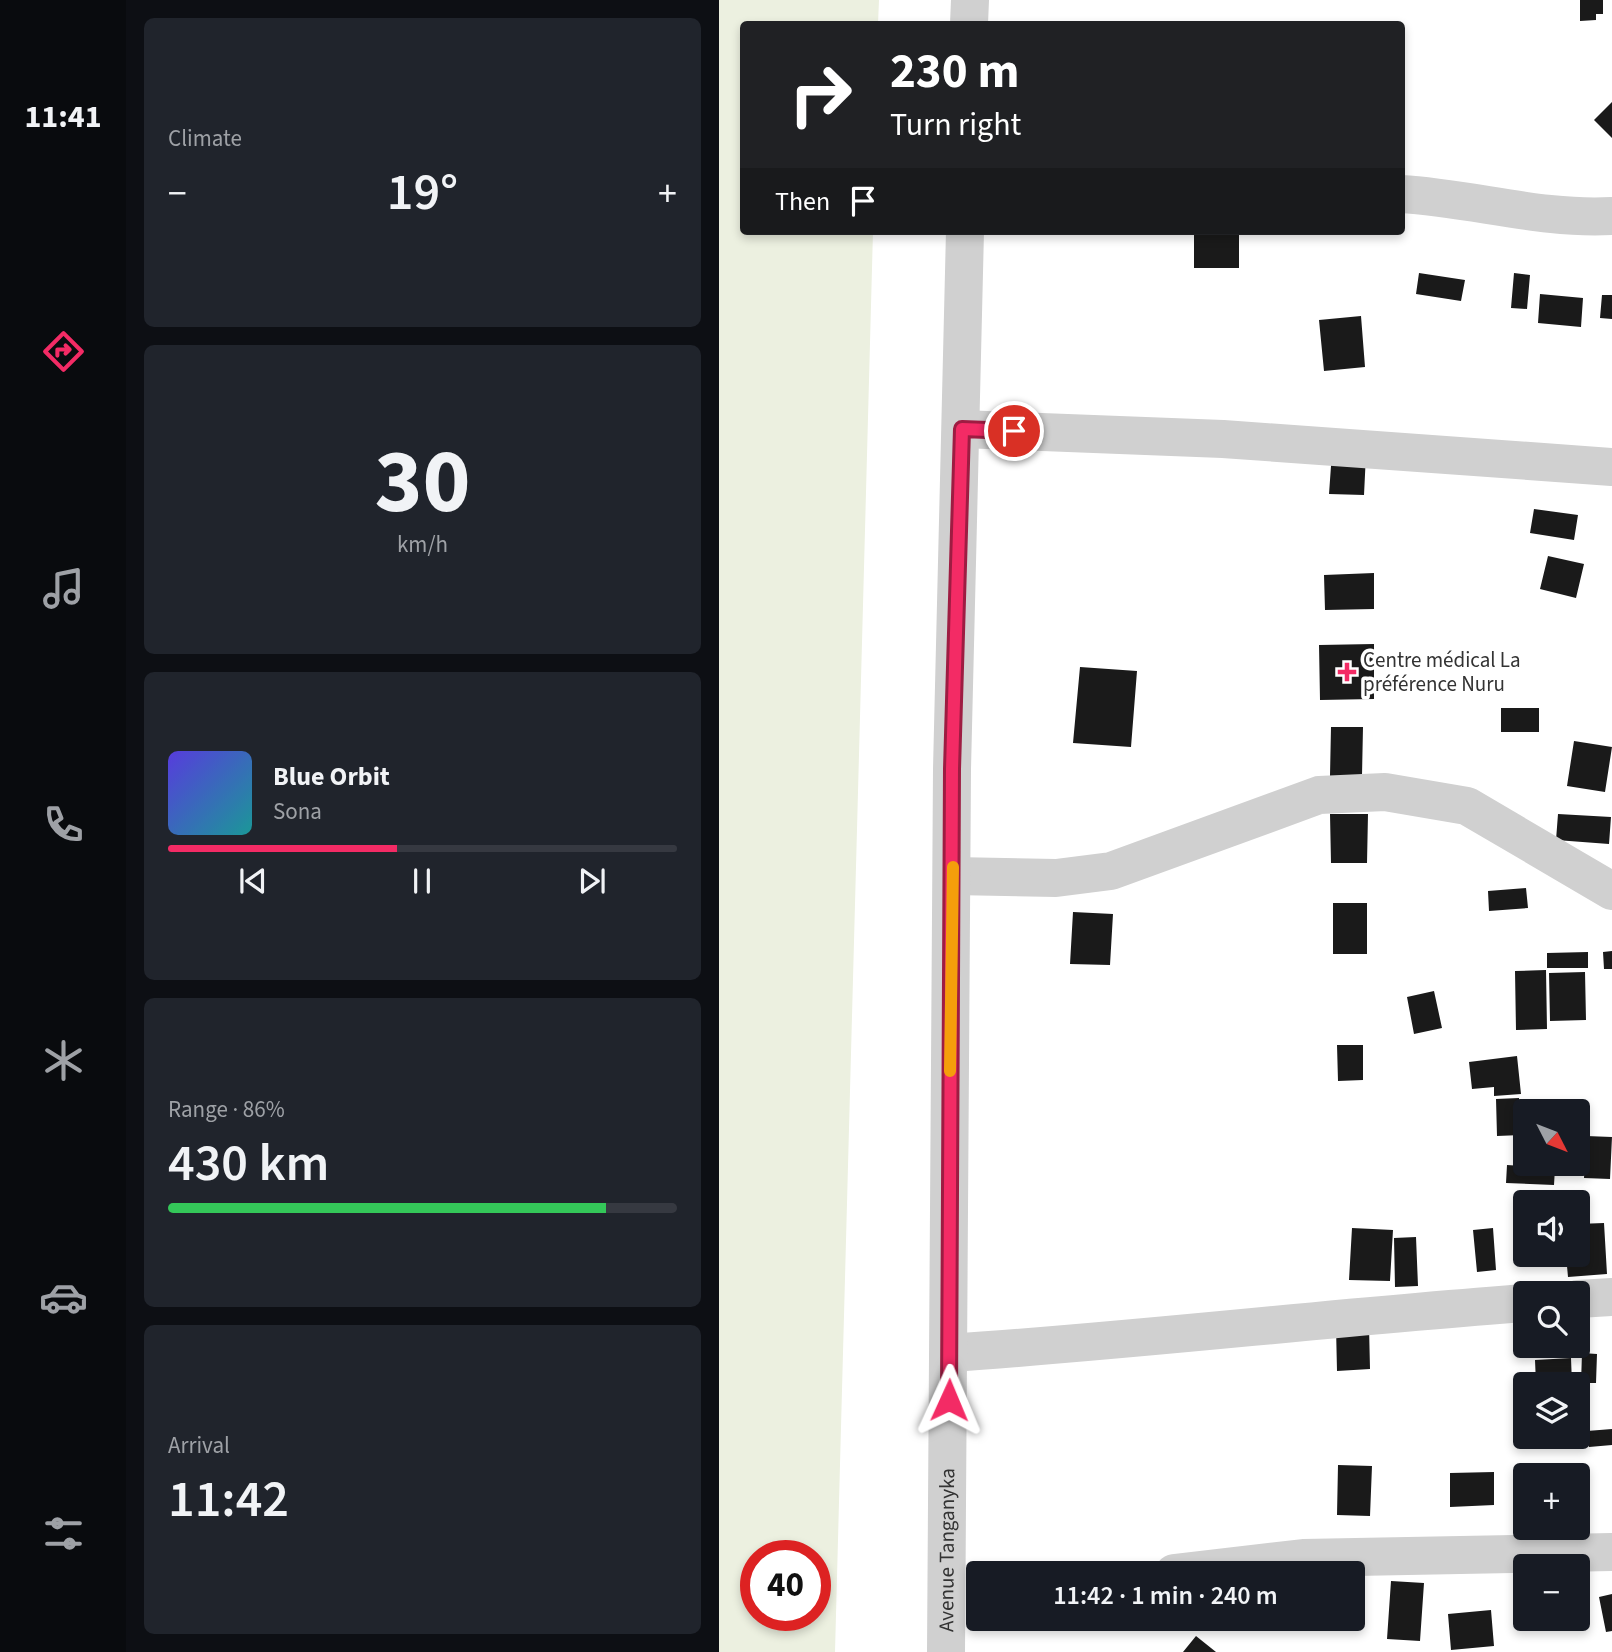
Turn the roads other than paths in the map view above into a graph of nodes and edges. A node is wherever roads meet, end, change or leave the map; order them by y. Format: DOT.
graph roads {
  1 [pos="970,0"];
  2 [pos="969,21"];
  3 [pos="1405,195"];
  4 [pos="1612,216"];
  5 [pos="965,235"];
  6 [pos="962,429"];
  7 [pos="1612,467"];
  8 [pos="953,876"];
  9 [pos="1612,891"];
  10 [pos="1612,1297"];
  11 [pos="1590,1298"];
  12 [pos="1513,1304"];
  13 [pos="950,1353"];
  14 [pos="1612,1552"];
  15 [pos="1277,1561"];
  16 [pos="962,1598"];
  17 [pos="946,1652"];
  1 -- 2 [label="street"];
  3 -- 4 [label="street"];
  5 -- 6 [label="street, Avenue Tanganyka"];
  6 -- 7 [label="street"];
  6 -- 8 [label="street, Avenue Tanganyka"];
  8 -- 9 [label="street"];
  8 -- 13 [label="street, Avenue Tanganyka"];
  10 -- 11 [label="street"];
  12 -- 13 [label="street"];
  13 -- 16 [label="street, Avenue Tanganyka"];
  14 -- 15 [label="street"];
  16 -- 17 [label="street, Avenue Tanganyka"];
}
